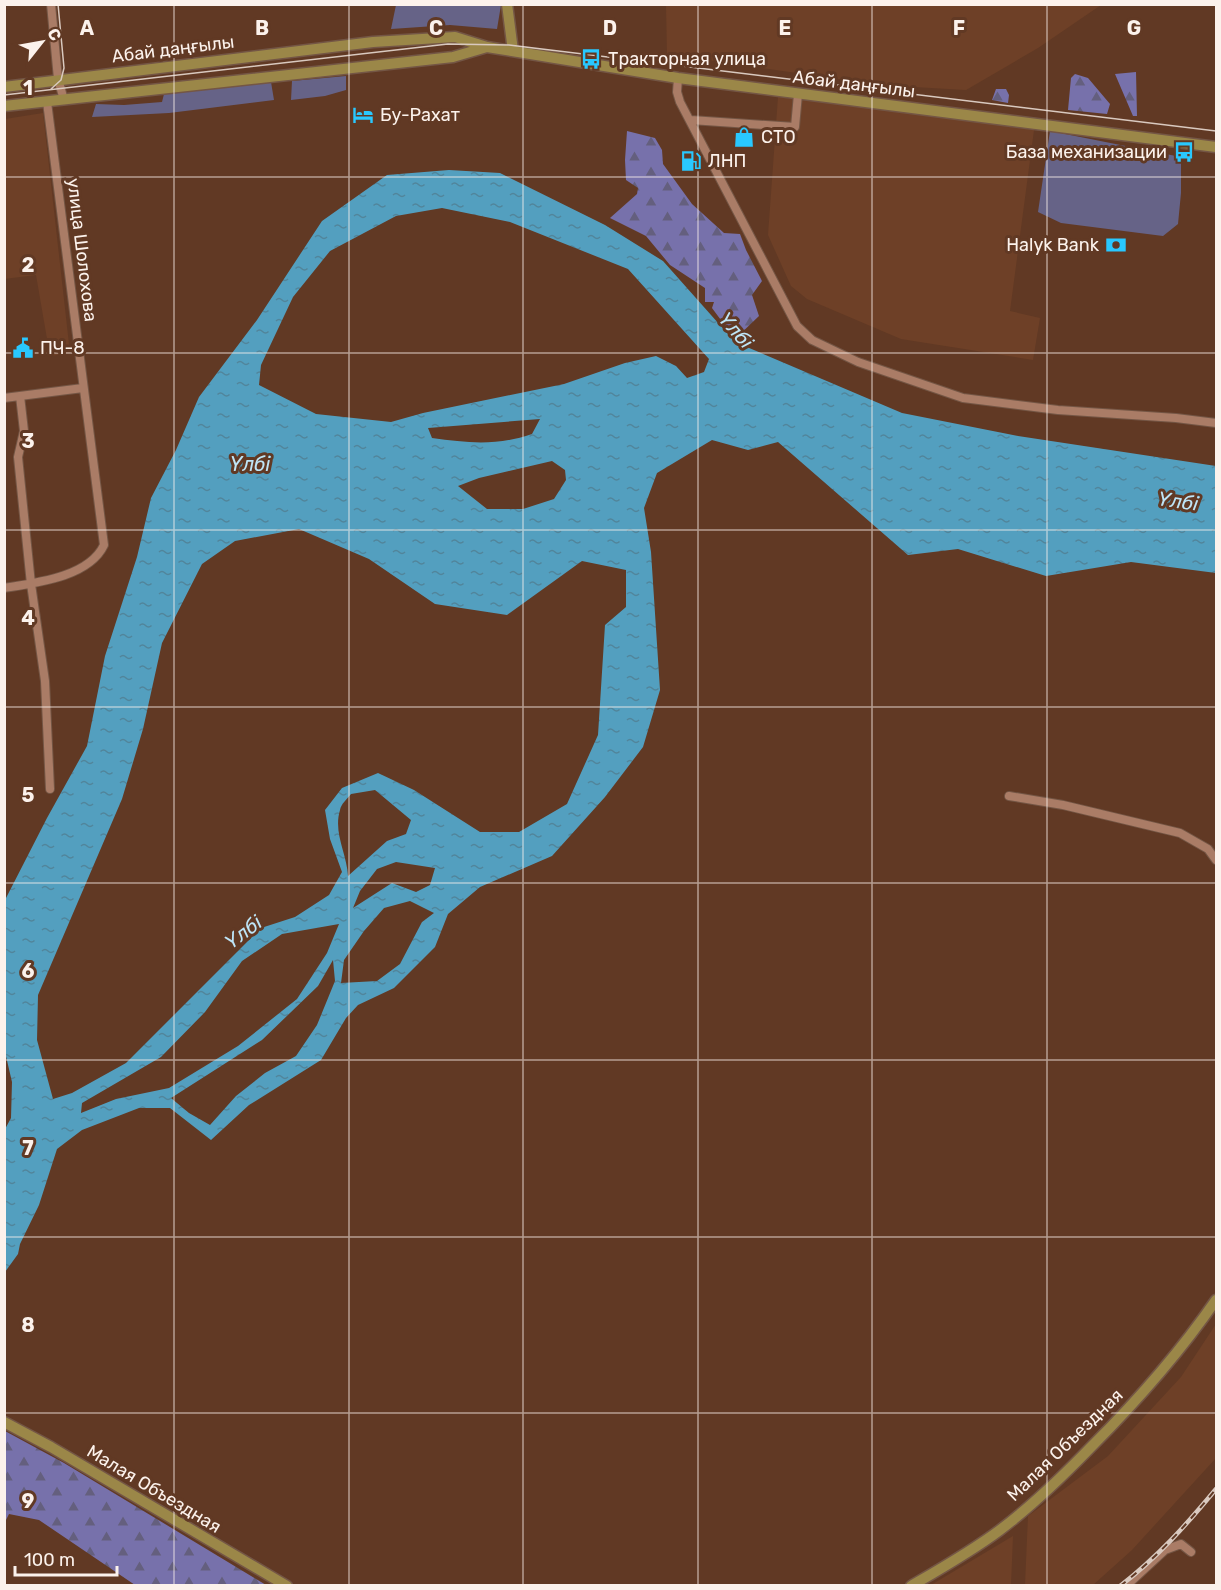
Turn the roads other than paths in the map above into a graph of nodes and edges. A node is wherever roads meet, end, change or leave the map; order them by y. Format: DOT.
graph roads {
  1 [pos="51,4"];
  2 [pos="507,4"];
  3 [pos="487,47"];
  4 [pos="513,51"];
  5 [pos="678,78"];
  6 [pos="58,81"];
  7 [pos="4,87"];
  8 [pos="798,94"];
  9 [pos="64,100"];
  10 [pos="47,102"];
  11 [pos="4,106"];
  12 [pos="691,120"];
  13 [pos="1216,147"];
  14 [pos="83,388"];
  15 [pos="20,396"];
  16 [pos="4,398"];
  17 [pos="1216,423"];
  18 [pos="31,584"];
  19 [pos="4,588"];
  20 [pos="50,789"];
  21 [pos="1009,796"];
  22 [pos="1216,860"];
  23 [pos="1216,1300"];
  24 [pos="4,1422"];
  25 [pos="1191,1552"];
  26 [pos="286,1586"];
  27 [pos="911,1586"];
  28 [pos="1126,1586"];
  1 -- 6 [label="street"];
  2 -- 4 [label="main road"];
  3 -- 4 [label="main road, Абай даңғылы"];
  3 -- 6 [label="main road, Абай даңғылы"];
  3 -- 9 [label="main road, Абай даңғылы"];
  4 -- 5 [label="main road, Абай даңғылы"];
  5 -- 8 [label="main road, Абай даңғылы"];
  5 -- 12 [label="street"];
  6 -- 7 [label="main road, Абай даңғылы"];
  6 -- 9 [label="street"];
  8 -- 12 [label="street"];
  8 -- 13 [label="main road, Абай даңғылы"];
  9 -- 10 [label="main road, Абай даңғылы"];
  10 -- 11 [label="main road, Абай даңғылы"];
  10 -- 14 [label="street, улица Шолохова"];
  12 -- 17 [label="street"];
  14 -- 15 [label="street"];
  14 -- 18 [label="street, улица Шолохова"];
  15 -- 16 [label="street"];
  15 -- 18 [label="street"];
  18 -- 19 [label="street"];
  18 -- 20 [label="street"];
  21 -- 22 [label="street"];
  23 -- 27 [label="main road, Малая Объездная"];
  24 -- 26 [label="main road, Малая Объездная"];
  25 -- 28 [label="street"];
}
